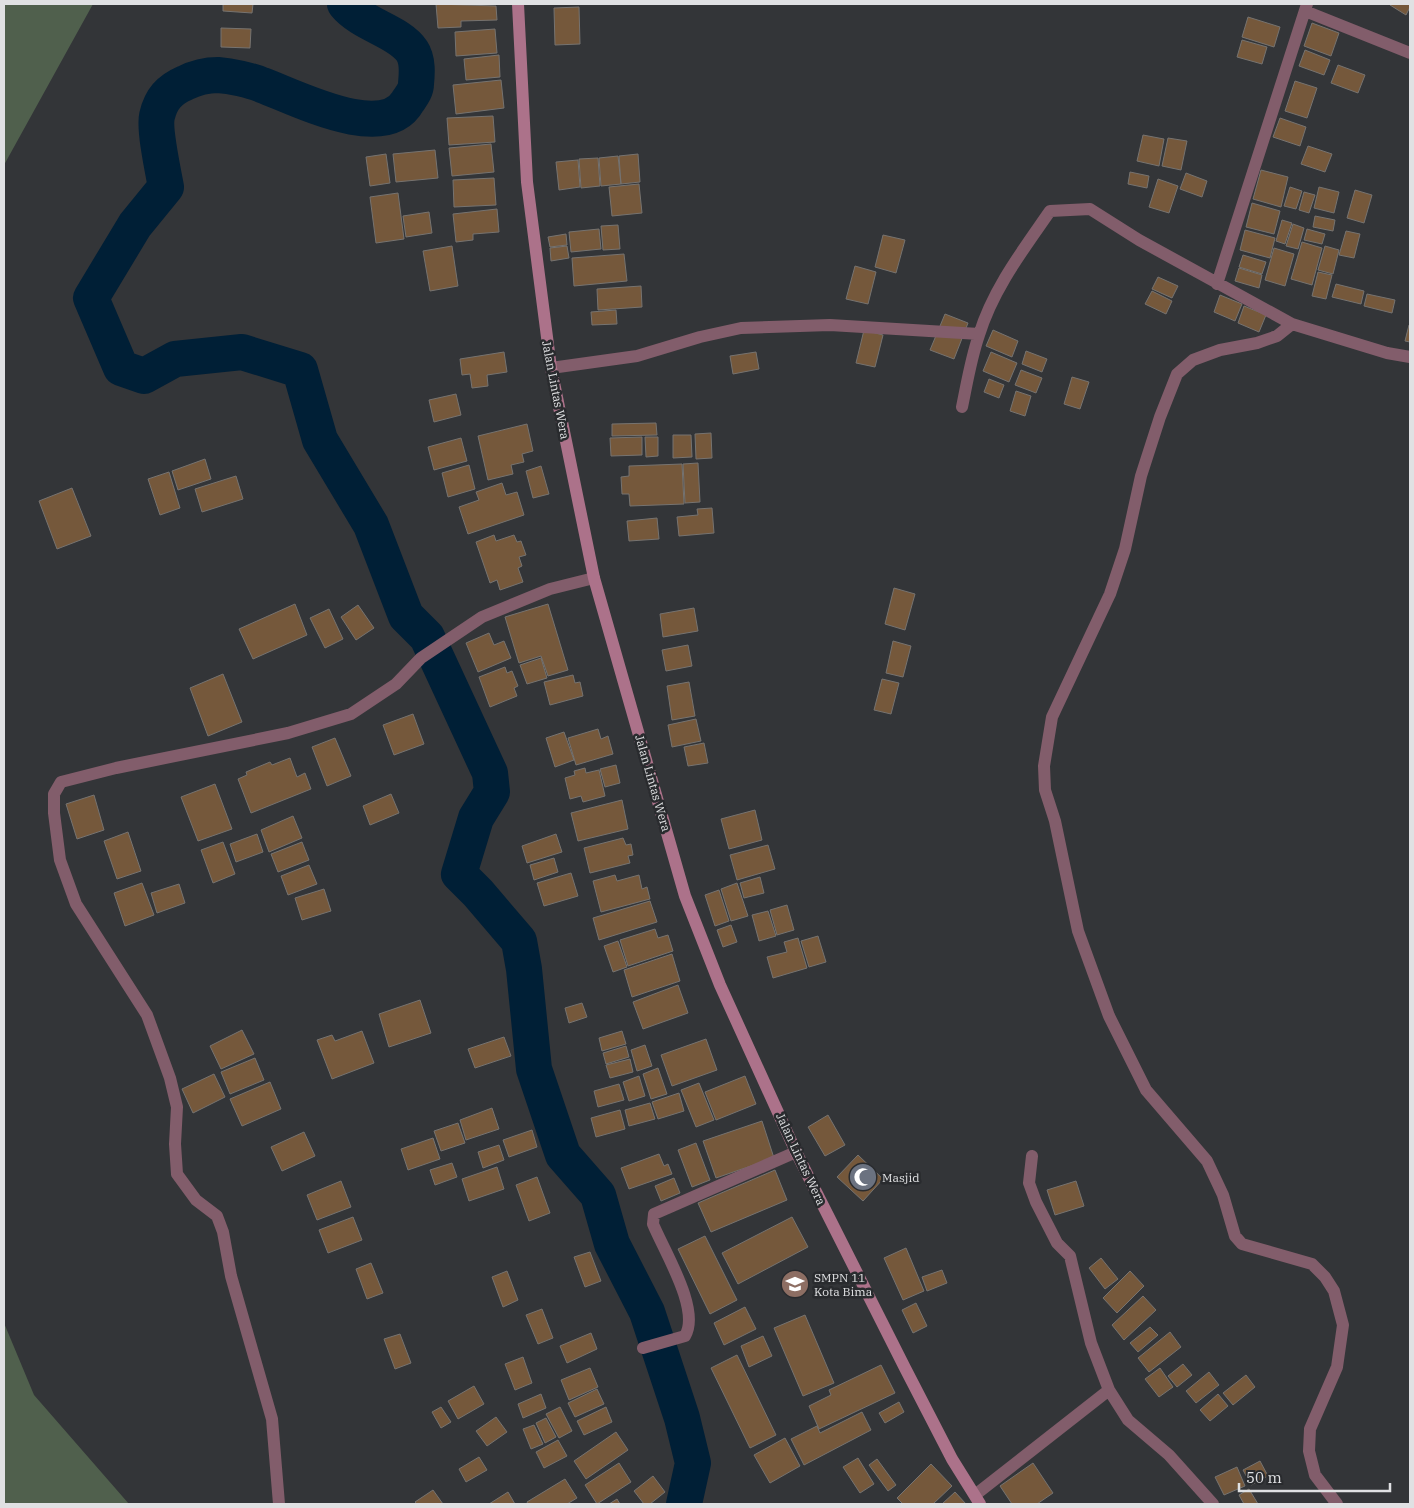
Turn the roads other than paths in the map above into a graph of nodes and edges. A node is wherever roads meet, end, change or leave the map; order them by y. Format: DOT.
graph roads {
  1 [pos="518,4"];
  2 [pos="1306,7"];
  3 [pos="1410,53"];
  4 [pos="1217,284"];
  5 [pos="1292,324"];
  6 [pos="979,334"];
  7 [pos="1410,357"];
  8 [pos="551,368"];
  9 [pos="962,407"];
  10 [pos="594,578"];
  11 [pos="796,1152"];
  12 [pos="1032,1156"];
  13 [pos="643,1348"];
  14 [pos="1109,1390"];
  15 [pos="978,1500"];
  16 [pos="279,1504"];
  17 [pos="1213,1504"];
  18 [pos="1337,1504"];
  1 -- 8 [label="main road, Jalan Lintas Wera"];
  2 -- 3 [label="street"];
  2 -- 4 [label="street"];
  4 -- 5 [label="street"];
  4 -- 6 [label="street"];
  5 -- 7 [label="street"];
  5 -- 18 [label="street"];
  6 -- 8 [label="street"];
  6 -- 9 [label="street"];
  8 -- 10 [label="main road, Jalan Lintas Wera"];
  10 -- 11 [label="main road, Jalan Lintas Wera"];
  10 -- 16 [label="street"];
  11 -- 13 [label="street"];
  11 -- 15 [label="main road, Jalan Lintas Wera"];
  12 -- 14 [label="street"];
  14 -- 15 [label="street"];
  14 -- 17 [label="street"];
}
